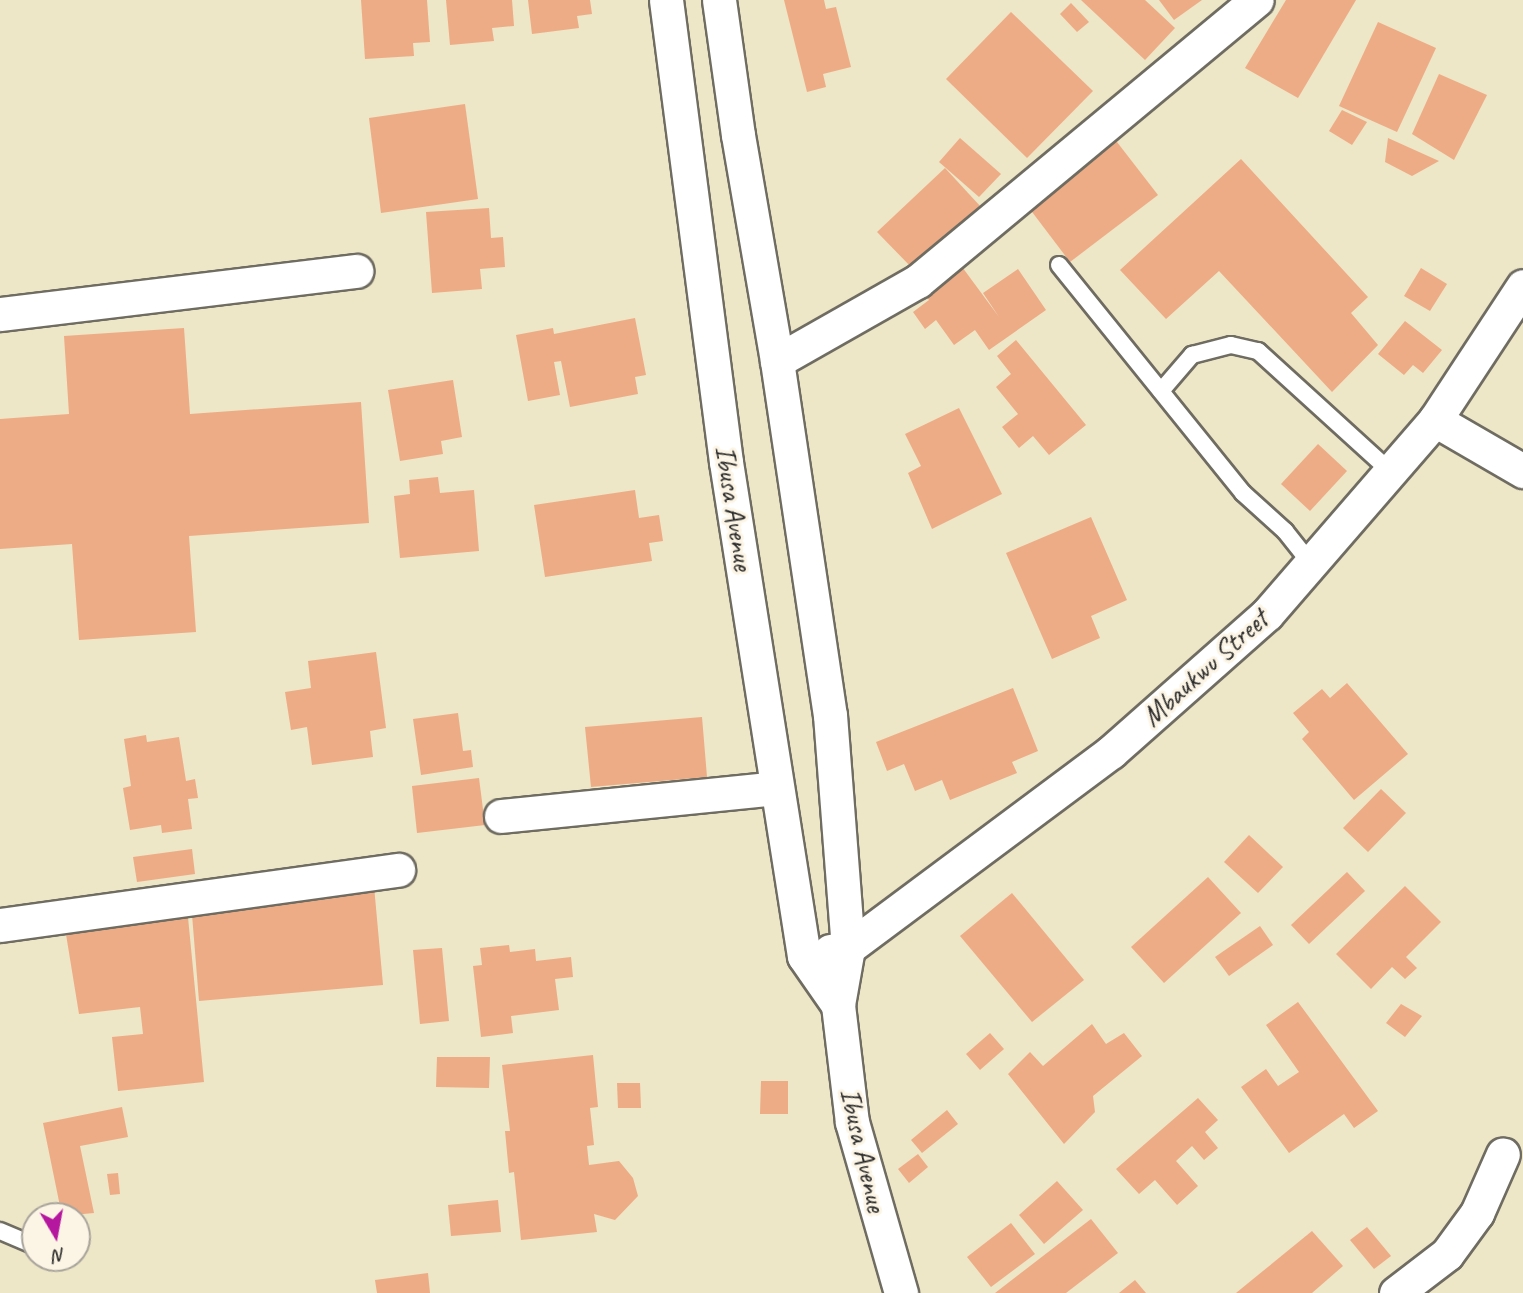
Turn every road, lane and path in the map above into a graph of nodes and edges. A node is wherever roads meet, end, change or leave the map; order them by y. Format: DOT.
graph roads {
  1 [pos="666,0"];
  2 [pos="719,0"];
  3 [pos="1256,0"];
  4 [pos="1059,265"];
  5 [pos="356,271"];
  6 [pos="1523,286"];
  7 [pos="0,314"];
  8 [pos="778,360"];
  9 [pos="1161,391"];
  10 [pos="1435,420"];
  11 [pos="1523,471"];
  12 [pos="1391,472"];
  13 [pos="1312,565"];
  14 [pos="775,788"];
  15 [pos="501,816"];
  16 [pos="398,870"];
  17 [pos="0,925"];
  18 [pos="848,948"];
  19 [pos="803,956"];
  20 [pos="838,1005"];
  21 [pos="1503,1154"];
  22 [pos="901,1293"];
  23 [pos="1396,1293"];
  1 -- 14 [label="street, Ibusa Avenue"];
  2 -- 8 [label="street, Ibusa Avenue"];
  3 -- 8 [label="street"];
  4 -- 9 [label="lane"];
  5 -- 7 [label="street"];
  6 -- 10 [label="street, Mbaukwu Street"];
  8 -- 18 [label="street, Ibusa Avenue"];
  9 -- 12 [label="lane"];
  9 -- 13 [label="lane"];
  10 -- 11 [label="street"];
  10 -- 12 [label="street, Mbaukwu Street"];
  12 -- 13 [label="street, Mbaukwu Street"];
  13 -- 18 [label="street, Mbaukwu Street"];
  14 -- 15 [label="street"];
  14 -- 19 [label="street, Ibusa Avenue"];
  16 -- 17 [label="street"];
  18 -- 19 [label="street, Mbaukwu Street"];
  18 -- 20 [label="street, Ibusa Avenue"];
  19 -- 20 [label="street, Ibusa Avenue"];
  20 -- 22 [label="street, Ibusa Avenue"];
  21 -- 23 [label="street"];
}
